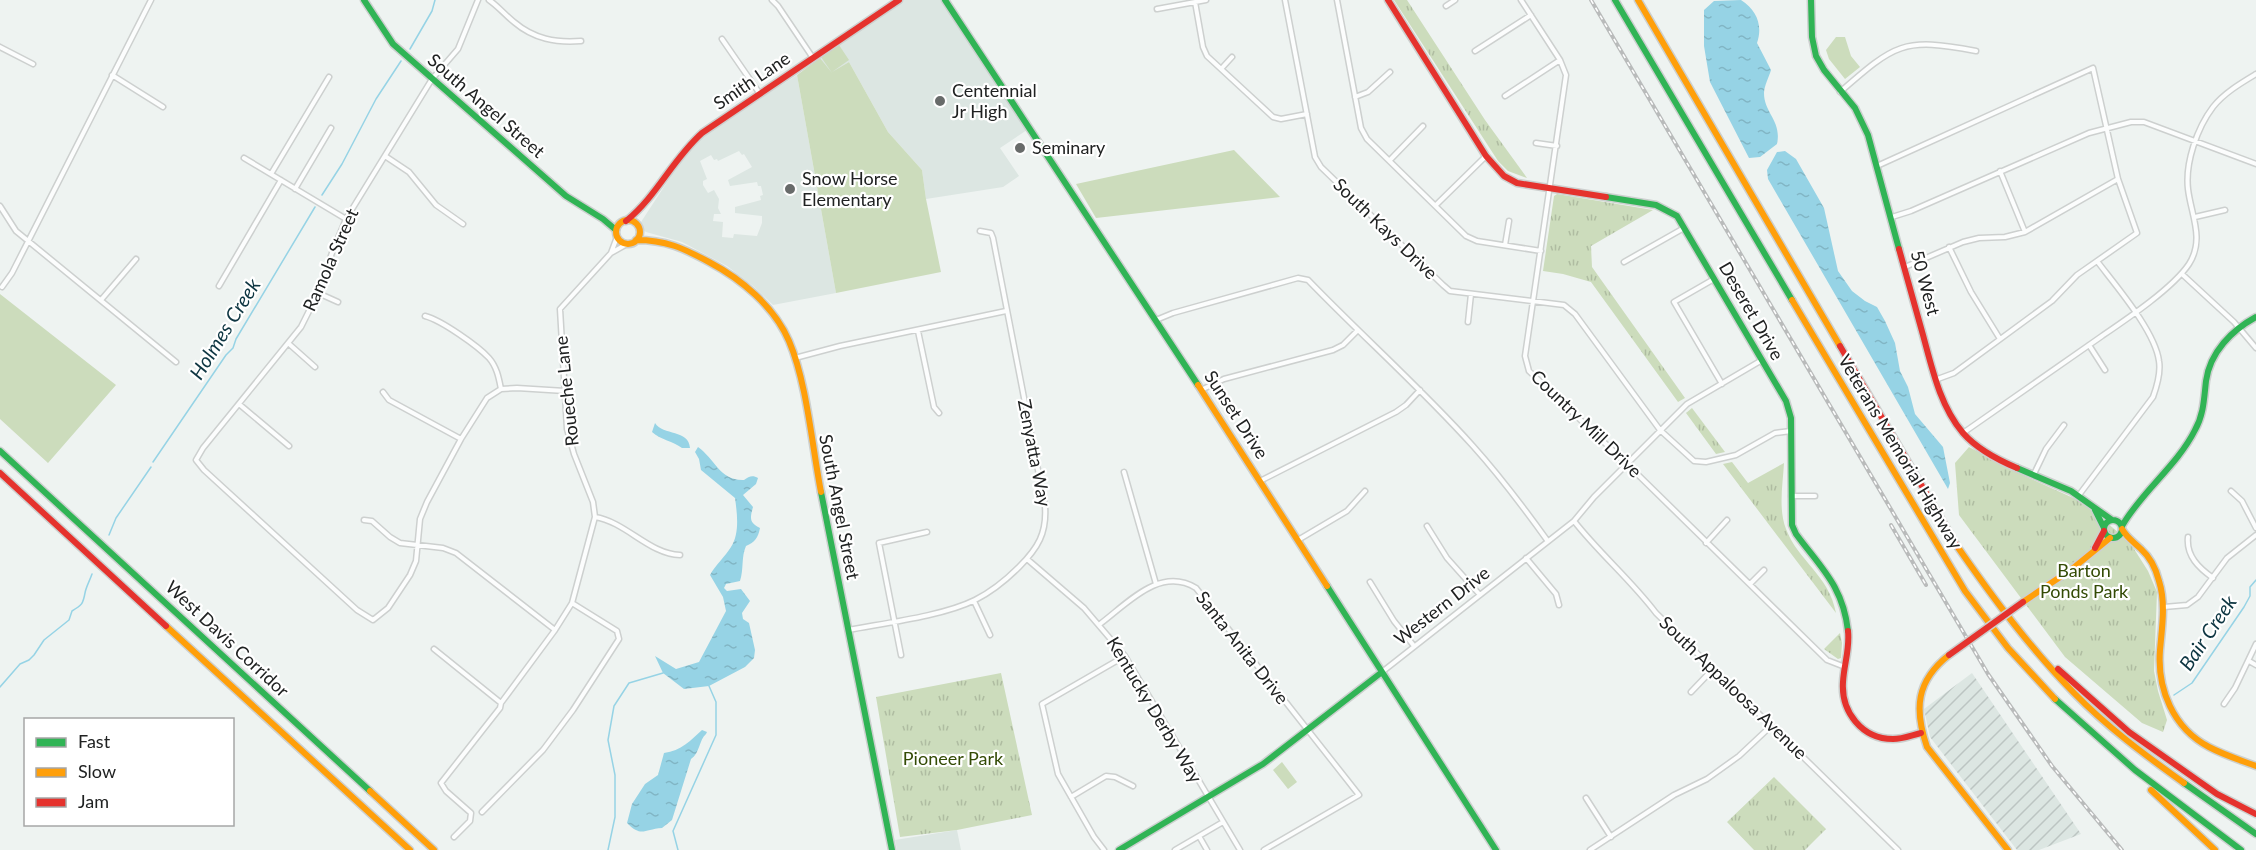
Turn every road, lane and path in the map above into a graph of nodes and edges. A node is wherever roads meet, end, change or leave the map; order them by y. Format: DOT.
graph roads {
  1 [pos="151,0"];
  2 [pos="364,0"];
  3 [pos="478,0"];
  4 [pos="489,0"];
  5 [pos="772,0"];
  6 [pos="899,0"];
  7 [pos="945,0"];
  8 [pos="1206,0"];
  9 [pos="1285,0"];
  10 [pos="1337,0"];
  11 [pos="1388,0"];
  12 [pos="1455,0"];
  13 [pos="1521,0"];
  14 [pos="1615,0"];
  15 [pos="1638,0"];
  16 [pos="1811,0"];
  17 [pos="1195,2"];
  18 [pos="1446,6"];
  19 [pos="1157,9"];
  20 [pos="1531,15"];
  21 [pos="722,39"];
  22 [pos="581,41"];
  23 [pos="0,47"];
  24 [pos="1475,51"];
  25 [pos="1976,51"];
  26 [pos="1232,57"];
  27 [pos="813,58"];
  28 [pos="1560,60"];
  29 [pos="33,64"];
  30 [pos="1221,69"];
  31 [pos="1390,72"];
  32 [pos="2256,74"];
  33 [pos="112,75"];
  34 [pos="329,77"];
  35 [pos="432,79"];
  36 [pos="1840,92"];
  37 [pos="760,94"];
  38 [pos="1505,96"];
  39 [pos="1355,97"];
  40 [pos="163,107"];
  41 [pos="1307,114"];
  42 [pos="1423,126"];
  43 [pos="331,128"];
  44 [pos="2107,128"];
  45 [pos="2196,142"];
  46 [pos="1536,143"];
  47 [pos="1557,146"];
  48 [pos="385,156"];
  49 [pos="1486,156"];
  50 [pos="244,158"];
  51 [pos="1390,160"];
  52 [pos="2256,164"];
  53 [pos="1876,166"];
  54 [pos="2000,171"];
  55 [pos="271,174"];
  56 [pos="2118,179"];
  57 [pos="281,180"];
  58 [pos="1551,187"];
  59 [pos="295,189"];
  60 [pos="1436,205"];
  61 [pos="0,206"];
  62 [pos="642,208"];
  63 [pos="2224,210"];
  64 [pos="1892,217"];
  65 [pos="2195,217"];
  66 [pos="346,219"];
  67 [pos="603,219"];
  68 [pos="625,221"];
  69 [pos="1509,221"];
  70 [pos="463,224"];
  71 [pos="1685,228"];
  72 [pos="639,229"];
  73 [pos="980,231"];
  74 [pos="2025,232"];
  75 [pos="616,233"];
  76 [pos="636,240"];
  77 [pos="655,240"];
  78 [pos="28,241"];
  79 [pos="627,244"];
  80 [pos="1505,245"];
  81 [pos="1949,247"];
  82 [pos="1541,251"];
  83 [pos="611,253"];
  84 [pos="136,259"];
  85 [pos="2097,261"];
  86 [pos="1624,262"];
  87 [pos="1905,267"];
  88 [pos="2182,274"];
  89 [pos="1715,278"];
  90 [pos="2,286"];
  91 [pos="219,286"];
  92 [pos="318,293"];
  93 [pos="1471,294"];
  94 [pos="101,300"];
  95 [pos="1533,301"];
  96 [pos="338,302"];
  97 [pos="1006,310"];
  98 [pos="2135,313"];
  99 [pos="425,316"];
  100 [pos="2256,317"];
  101 [pos="1156,320"];
  102 [pos="1468,322"];
  103 [pos="2239,327"];
  104 [pos="1358,330"];
  105 [pos="918,331"];
  106 [pos="2000,339"];
  107 [pos="288,343"];
  108 [pos="2089,345"];
  109 [pos="2256,348"];
  110 [pos="795,358"];
  111 [pos="1762,360"];
  112 [pos="176,362"];
  113 [pos="315,367"];
  114 [pos="2105,370"];
  115 [pos="1935,380"];
  116 [pos="1722,384"];
  117 [pos="501,389"];
  118 [pos="1201,390"];
  119 [pos="1420,390"];
  120 [pos="565,391"];
  121 [pos="383,392"];
  122 [pos="239,404"];
  123 [pos="939,413"];
  124 [pos="2064,425"];
  125 [pos="1660,430"];
  126 [pos="1791,431"];
  127 [pos="1963,433"];
  128 [pos="461,439"];
  129 [pos="289,446"];
  130 [pos="0,451"];
  131 [pos="1627,464"];
  132 [pos="1124,472"];
  133 [pos="0,473"];
  134 [pos="2034,474"];
  135 [pos="1260,481"];
  136 [pos="1365,491"];
  137 [pos="2231,491"];
  138 [pos="2079,495"];
  139 [pos="1790,496"];
  140 [pos="1815,496"];
  141 [pos="2094,508"];
  142 [pos="2131,510"];
  143 [pos="595,517"];
  144 [pos="364,520"];
  145 [pos="1727,520"];
  146 [pos="2114,520"];
  147 [pos="1574,521"];
  148 [pos="1427,526"];
  149 [pos="2122,527"];
  150 [pos="2256,528"];
  151 [pos="2104,530"];
  152 [pos="927,532"];
  153 [pos="2256,535"];
  154 [pos="2188,537"];
  155 [pos="2113,538"];
  156 [pos="1298,540"];
  157 [pos="1547,540"];
  158 [pos="1706,543"];
  159 [pos="2132,543"];
  160 [pos="417,545"];
  161 [pos="2095,549"];
  162 [pos="680,555"];
  163 [pos="1526,558"];
  164 [pos="1027,559"];
  165 [pos="1764,570"];
  166 [pos="2212,578"];
  167 [pos="1370,582"];
  168 [pos="1156,584"];
  169 [pos="1750,584"];
  170 [pos="1480,595"];
  171 [pos="974,601"];
  172 [pos="572,603"];
  173 [pos="1559,605"];
  174 [pos="2164,607"];
  175 [pos="894,621"];
  176 [pos="1100,624"];
  177 [pos="2017,629"];
  178 [pos="555,630"];
  179 [pos="848,630"];
  180 [pos="990,635"];
  181 [pos="2256,644"];
  182 [pos="1414,646"];
  183 [pos="434,649"];
  184 [pos="901,655"];
  185 [pos="1125,656"];
  186 [pos="2249,661"];
  187 [pos="2256,664"];
  188 [pos="1845,668"];
  189 [pos="1713,669"];
  190 [pos="1382,672"];
  191 [pos="1690,692"];
  192 [pos="501,703"];
  193 [pos="2224,704"];
  194 [pos="1771,726"];
  195 [pos="1307,731"];
  196 [pos="1921,733"];
  197 [pos="2108,749"];
  198 [pos="2256,766"];
  199 [pos="1133,786"];
  200 [pos="1071,797"];
  201 [pos="1207,798"];
  202 [pos="1586,798"];
  203 [pos="482,812"];
  204 [pos="2256,814"];
  205 [pos="1223,822"];
  206 [pos="2256,834"];
  207 [pos="1199,836"];
  208 [pos="454,837"];
  209 [pos="1611,837"];
  210 [pos="2007,848"];
  211 [pos="410,850"];
  212 [pos="434,850"];
  213 [pos="892,850"];
  214 [pos="1104,850"];
  215 [pos="1119,850"];
  216 [pos="1175,850"];
  217 [pos="1207,850"];
  218 [pos="1240,850"];
  219 [pos="1264,850"];
  220 [pos="1496,850"];
  221 [pos="1590,850"];
  222 [pos="1898,850"];
  223 [pos="2215,850"];
  224 [pos="2241,850"];
  1 -- 33 [label="street"];
  2 -- 35 [label="main road, South Angel Street"];
  3 -- 35 [label="street, Ramola Street"];
  4 -- 22 [label="street"];
  5 -- 27 [label="street"];
  6 -- 27 [label="main road, Smith Lane"];
  7 -- 101 [label="main road, Sunset Drive"];
  8 -- 17 [label="street"];
  9 -- 41 [label="street, South Kays Drive"];
  10 -- 39 [label="street"];
  11 -- 49 [label="main road, Deseret Drive"];
  12 -- 18 [label="street"];
  13 -- 20 [label="street, Country Mill Drive"];
  14 -- 197 [label="main road, Veterans Memorial Highway"];
  15 -- 177 [label="main road, Veterans Memorial Highway"];
  16 -- 36 [label="main road, 50 West"];
  17 -- 19 [label="street"];
  17 -- 30 [label="street"];
  20 -- 24 [label="street"];
  20 -- 28 [label="street, Country Mill Drive"];
  21 -- 37 [label="street"];
  23 -- 29 [label="street"];
  25 -- 36 [label="street"];
  26 -- 30 [label="street"];
  27 -- 37 [label="main road, Smith Lane"];
  28 -- 38 [label="street"];
  28 -- 47 [label="street, Country Mill Drive"];
  30 -- 41 [label="street"];
  31 -- 39 [label="street"];
  32 -- 45 [label="street"];
  33 -- 40 [label="street"];
  33 -- 78 [label="street"];
  34 -- 55 [label="street"];
  35 -- 48 [label="street, Ramola Street"];
  35 -- 67 [label="main road, South Angel Street"];
  36 -- 53 [label="main road, 50 West"];
  37 -- 62 [label="main road, Smith Lane"];
  39 -- 51 [label="street"];
  41 -- 93 [label="street, South Kays Drive"];
  42 -- 51 [label="street"];
  43 -- 59 [label="street"];
  44 -- 45 [label="street"];
  44 -- 53 [label="street"];
  44 -- 54 [label="street"];
  44 -- 56 [label="street"];
  45 -- 52 [label="street"];
  45 -- 65 [label="street"];
  46 -- 47 [label="street"];
  47 -- 58 [label="street, Country Mill Drive"];
  48 -- 66 [label="street, Ramola Street"];
  48 -- 70 [label="street"];
  49 -- 58 [label="main road, Deseret Drive"];
  49 -- 60 [label="street"];
  50 -- 55 [label="street"];
  51 -- 60 [label="street"];
  53 -- 64 [label="main road, 50 West"];
  54 -- 64 [label="street"];
  54 -- 74 [label="street"];
  55 -- 57 [label="street"];
  56 -- 74 [label="street"];
  56 -- 85 [label="street"];
  57 -- 59 [label="street"];
  57 -- 91 [label="street"];
  58 -- 71 [label="main road, Deseret Drive"];
  58 -- 82 [label="street, Country Mill Drive"];
  59 -- 66 [label="street"];
  60 -- 80 [label="street"];
  61 -- 78 [label="street"];
  62 -- 68 [label="main road, Smith Lane"];
  62 -- 72 [label="main road, Smith Lane"];
  63 -- 65 [label="street"];
  64 -- 87 [label="main road, 50 West"];
  65 -- 88 [label="street"];
  66 -- 92 [label="street, Ramola Street"];
  67 -- 68 [label="main road, South Angel Street"];
  67 -- 75 [label="main road, South Angel Street"];
  68 -- 72 [label="main road"];
  68 -- 75 [label="main road"];
  69 -- 80 [label="street"];
  71 -- 86 [label="street"];
  71 -- 89 [label="main road, Deseret Drive"];
  72 -- 76 [label="main road"];
  72 -- 77 [label="main road, South Angel Street"];
  73 -- 97 [label="street, Zenyatta Way"];
  74 -- 81 [label="street"];
  75 -- 79 [label="main road"];
  75 -- 83 [label="street"];
  76 -- 77 [label="main road, South Angel Street"];
  76 -- 79 [label="main road"];
  77 -- 110 [label="main road, South Angel Street"];
  78 -- 90 [label="street"];
  78 -- 94 [label="street"];
  79 -- 83 [label="street"];
  80 -- 82 [label="street"];
  81 -- 87 [label="street"];
  81 -- 106 [label="street"];
  82 -- 95 [label="street, Country Mill Drive"];
  83 -- 120 [label="street, Roueche Lane"];
  84 -- 94 [label="street"];
  85 -- 98 [label="street"];
  85 -- 106 [label="street"];
  87 -- 115 [label="main road, 50 West"];
  88 -- 98 [label="street"];
  88 -- 103 [label="street"];
  89 -- 111 [label="main road, Deseret Drive"];
  89 -- 116 [label="street"];
  92 -- 96 [label="street"];
  92 -- 107 [label="street, Ramola Street"];
  93 -- 95 [label="street, South Kays Drive"];
  93 -- 102 [label="street"];
  94 -- 112 [label="street"];
  95 -- 125 [label="street, South Kays Drive"];
  95 -- 131 [label="street, Country Mill Drive"];
  97 -- 105 [label="street"];
  97 -- 164 [label="street, Zenyatta Way"];
  98 -- 108 [label="street"];
  98 -- 138 [label="street"];
  99 -- 117 [label="street"];
  100 -- 103 [label="main road"];
  101 -- 104 [label="street"];
  101 -- 118 [label="main road, Sunset Drive"];
  103 -- 109 [label="street"];
  103 -- 142 [label="main road"];
  104 -- 118 [label="street"];
  104 -- 119 [label="street"];
  105 -- 110 [label="street"];
  105 -- 123 [label="street"];
  106 -- 115 [label="street"];
  107 -- 113 [label="street"];
  107 -- 122 [label="street, Ramola Street"];
  108 -- 114 [label="street"];
  108 -- 127 [label="street"];
  110 -- 179 [label="main road, South Angel Street"];
  111 -- 116 [label="street, Western Drive"];
  111 -- 126 [label="main road, Deseret Drive"];
  115 -- 127 [label="main road, 50 West"];
  116 -- 125 [label="street, Western Drive"];
  117 -- 120 [label="street"];
  117 -- 128 [label="street"];
  118 -- 135 [label="main road, Sunset Drive"];
  119 -- 135 [label="street"];
  119 -- 157 [label="street"];
  120 -- 143 [label="street, Roueche Lane"];
  121 -- 128 [label="street"];
  122 -- 129 [label="street"];
  122 -- 160 [label="street, Ramola Street"];
  124 -- 134 [label="street"];
  125 -- 126 [label="street, South Kays Drive"];
  125 -- 131 [label="street, Western Drive"];
  126 -- 139 [label="main road, Deseret Drive"];
  127 -- 134 [label="main road, 50 West"];
  128 -- 160 [label="street"];
  130 -- 212 [label="main road, West Davis Corridor"];
  131 -- 147 [label="street, Western Drive"];
  131 -- 158 [label="street, Country Mill Drive"];
  132 -- 168 [label="street"];
  133 -- 211 [label="main road, West Davis Corridor"];
  134 -- 138 [label="main road, 50 West"];
  135 -- 156 [label="main road, Sunset Drive"];
  136 -- 156 [label="street"];
  137 -- 150 [label="street"];
  138 -- 141 [label="main road, 50 West"];
  139 -- 140 [label="street"];
  139 -- 188 [label="main road, Deseret Drive"];
  141 -- 146 [label="main road, 50 West"];
  141 -- 151 [label="main road, 50 West"];
  142 -- 146 [label="main road"];
  142 -- 149 [label="main road"];
  143 -- 162 [label="street"];
  143 -- 172 [label="street"];
  144 -- 160 [label="street"];
  145 -- 158 [label="street"];
  146 -- 149 [label="main road"];
  146 -- 151 [label="main road"];
  147 -- 157 [label="street, Western Drive"];
  147 -- 189 [label="street, South Appaloosa Avenue"];
  148 -- 170 [label="street"];
  149 -- 155 [label="main road"];
  149 -- 159 [label="main road"];
  151 -- 155 [label="main road"];
  151 -- 161 [label="main road"];
  152 -- 175 [label="street"];
  153 -- 166 [label="street"];
  154 -- 166 [label="street"];
  155 -- 159 [label="main road"];
  155 -- 161 [label="main road"];
  156 -- 190 [label="main road, Sunset Drive"];
  157 -- 163 [label="street, Western Drive"];
  158 -- 169 [label="street, Country Mill Drive"];
  159 -- 174 [label="main road"];
  160 -- 178 [label="street"];
  161 -- 196 [label="main road, bridge"];
  163 -- 170 [label="street, Western Drive"];
  163 -- 173 [label="street"];
  164 -- 171 [label="street, Zenyatta Way"];
  164 -- 176 [label="street, Kentucky Derby Way"];
  165 -- 169 [label="street"];
  166 -- 174 [label="street"];
  167 -- 182 [label="street"];
  168 -- 176 [label="street"];
  168 -- 195 [label="street, Santa Anita Drive"];
  169 -- 188 [label="street, Country Mill Drive"];
  170 -- 182 [label="street, Western Drive"];
  171 -- 175 [label="street, Zenyatta Way"];
  171 -- 180 [label="street"];
  172 -- 178 [label="street"];
  172 -- 203 [label="street"];
  174 -- 198 [label="main road"];
  175 -- 179 [label="street, Zenyatta Way"];
  175 -- 184 [label="street"];
  176 -- 185 [label="street, Kentucky Derby Way"];
  177 -- 204 [label="main road"];
  177 -- 206 [label="main road, Veterans Memorial Highway"];
  178 -- 192 [label="street"];
  179 -- 213 [label="main road, South Angel Street"];
  181 -- 186 [label="street"];
  182 -- 190 [label="street, Western Drive"];
  183 -- 192 [label="street"];
  185 -- 200 [label="street"];
  185 -- 201 [label="street, Kentucky Derby Way"];
  186 -- 187 [label="street"];
  186 -- 193 [label="street"];
  188 -- 196 [label="main road, Deseret Drive"];
  189 -- 191 [label="street"];
  189 -- 194 [label="street, South Appaloosa Avenue"];
  190 -- 195 [label="main road, Western Drive"];
  190 -- 220 [label="main road, Sunset Drive"];
  192 -- 208 [label="street"];
  194 -- 209 [label="street"];
  194 -- 222 [label="street, South Appaloosa Avenue"];
  195 -- 201 [label="main road, Western Drive"];
  195 -- 219 [label="street, Santa Anita Drive"];
  196 -- 210 [label="main road"];
  197 -- 223 [label="main road"];
  197 -- 224 [label="main road, Veterans Memorial Highway"];
  199 -- 200 [label="street"];
  200 -- 214 [label="street"];
  201 -- 205 [label="street, Kentucky Derby Way"];
  201 -- 215 [label="main road, Western Drive"];
  202 -- 209 [label="street"];
  205 -- 207 [label="street"];
  205 -- 218 [label="street, Kentucky Derby Way"];
  207 -- 216 [label="street"];
  207 -- 217 [label="street"];
  209 -- 221 [label="street"];
}
